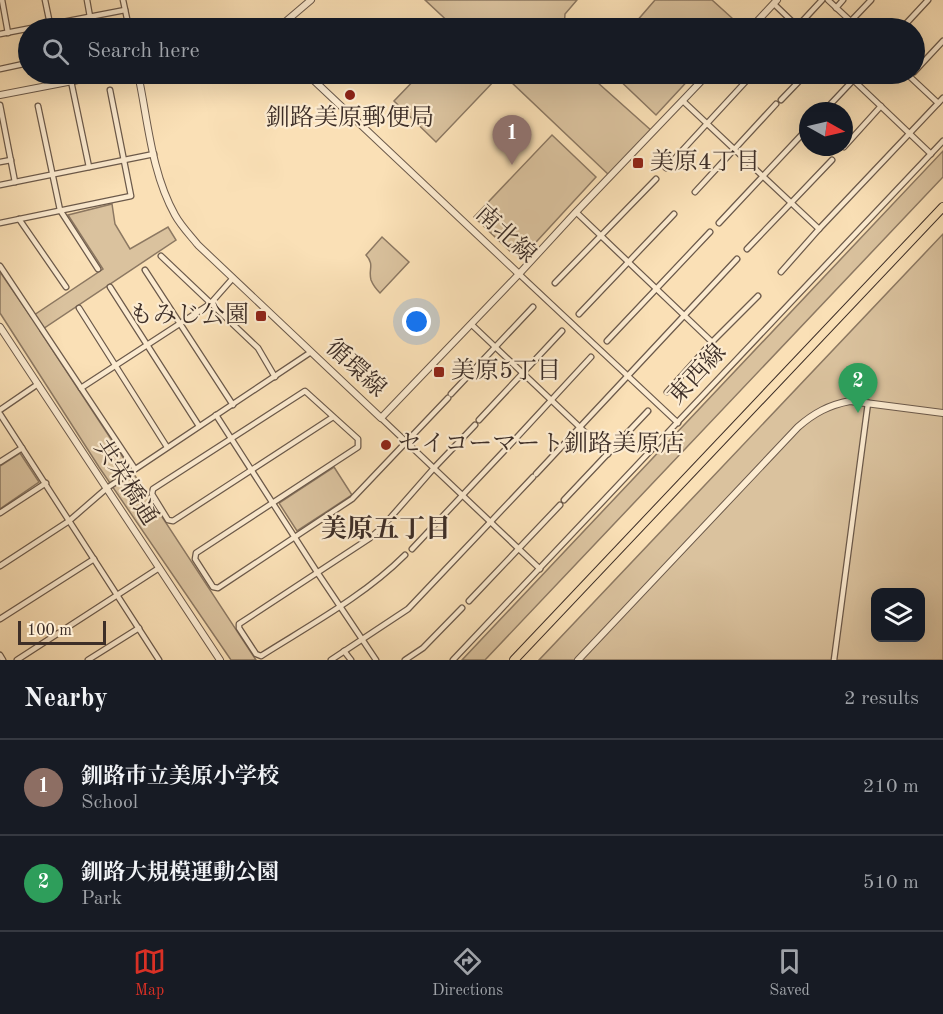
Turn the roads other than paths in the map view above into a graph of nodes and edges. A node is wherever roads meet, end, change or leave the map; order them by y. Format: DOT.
graph roads {
  1 [pos="2,0"];
  2 [pos="45,0"];
  3 [pos="87,0"];
  4 [pos="123,0"];
  5 [pos="311,0"];
  6 [pos="822,0"];
  7 [pos="828,0"];
  8 [pos="843,0"];
  9 [pos="871,0"];
  10 [pos="928,0"];
  11 [pos="776,2"];
  12 [pos="836,8"];
  13 [pos="125,10"];
  14 [pos="90,16"];
  15 [pos="49,18"];
  16 [pos="80,18"];
  17 [pos="127,18"];
  18 [pos="291,18"];
  19 [pos="761,18"];
  20 [pos="789,18"];
  21 [pos="806,18"];
  22 [pos="848,18"];
  23 [pos="854,18"];
  24 [pos="911,18"];
  25 [pos="18,31"];
  26 [pos="8,33"];
  27 [pos="0,34"];
  28 [pos="943,41"];
  29 [pos="925,60"];
  30 [pos="18,65"];
  31 [pos="0,69"];
  32 [pos="56,84"];
  33 [pos="72,84"];
  34 [pos="140,84"];
  35 [pos="318,84"];
  36 [pos="699,84"];
  37 [pos="743,84"];
  38 [pos="796,84"];
  39 [pos="850,84"];
  40 [pos="858,84"];
  41 [pos="920,84"];
  42 [pos="110,90"];
  43 [pos="0,95"];
  44 [pos="943,98"];
  45 [pos="781,100"];
  46 [pos="683,101"];
  47 [pos="833,102"];
  48 [pos="938,103"];
  49 [pos="0,105"];
  50 [pos="776,105"];
  51 [pos="38,106"];
  52 [pos="881,106"];
  53 [pos="706,123"];
  54 [pos="2,124"];
  55 [pos="910,132"];
  56 [pos="853,137"];
  57 [pos="799,138"];
  58 [pos="943,141"];
  59 [pos="735,148"];
  60 [pos="154,154"];
  61 [pos="931,154"];
  62 [pos="11,160"];
  63 [pos="124,160"];
  64 [pos="832,160"];
  65 [pos="0,162"];
  66 [pos="88,167"];
  67 [pos="666,168"];
  68 [pos="52,174"];
  69 [pos="763,176"];
  70 [pos="656,179"];
  71 [pos="15,182"];
  72 [pos="0,184"];
  73 [pos="695,192"];
  74 [pos="791,202"];
  75 [pos="943,207"];
  76 [pos="60,210"];
  77 [pos="576,212"];
  78 [pos="943,213"];
  79 [pos="674,214"];
  80 [pos="19,219"];
  81 [pos="0,223"];
  82 [pos="719,223"];
  83 [pos="819,229"];
  84 [pos="710,232"];
  85 [pos="600,236"];
  86 [pos="747,249"];
  87 [pos="161,256"];
  88 [pos="737,259"];
  89 [pos="628,262"];
  90 [pos="0,266"];
  91 [pos="98,269"];
  92 [pos="145,270"];
  93 [pos="781,272"];
  94 [pos="519,274"];
  95 [pos="233,278"];
  96 [pos="555,284"];
  97 [pos="66,287"];
  98 [pos="110,287"];
  99 [pos="656,289"];
  100 [pos="758,296"];
  101 [pos="210,304"];
  102 [pos="533,307"];
  103 [pos="79,308"];
  104 [pos="579,314"];
  105 [pos="685,316"];
  106 [pos="180,324"];
  107 [pos="471,324"];
  108 [pos="0,327"];
  109 [pos="562,331"];
  110 [pos="607,341"];
  111 [pos="712,342"];
  112 [pos="147,345"];
  113 [pos="495,347"];
  114 [pos="311,352"];
  115 [pos="591,357"];
  116 [pos="115,366"];
  117 [pos="523,374"];
  118 [pos="628,376"];
  119 [pos="275,377"];
  120 [pos="38,384"];
  121 [pos="81,388"];
  122 [pos="667,392"];
  123 [pos="552,400"];
  124 [pos="868,403"];
  125 [pos="233,405"];
  126 [pos="648,411"];
  127 [pos="0,412"];
  128 [pos="943,412"];
  129 [pos="216,416"];
  130 [pos="333,417"];
  131 [pos="381,418"];
  132 [pos="479,420"];
  133 [pos="678,423"];
  134 [pos="475,425"];
  135 [pos="199,426"];
  136 [pos="579,426"];
  137 [pos="231,439"];
  138 [pos="405,442"];
  139 [pos="167,447"];
  140 [pos="22,448"];
  141 [pos="608,454"];
  142 [pos="0,462"];
  143 [pos="434,468"];
  144 [pos="135,469"];
  145 [pos="251,471"];
  146 [pos="46,483"];
  147 [pos="107,488"];
  148 [pos="462,495"];
  149 [pos="564,500"];
  150 [pos="272,503"];
  151 [pos="560,505"];
  152 [pos="0,513"];
  153 [pos="69,522"];
  154 [pos="490,522"];
  155 [pos="384,525"];
  156 [pos="379,530"];
  157 [pos="296,538"];
  158 [pos="412,549"];
  159 [pos="518,549"];
  160 [pos="405,555"];
  161 [pos="94,559"];
  162 [pos="0,566"];
  163 [pos="159,568"];
  164 [pos="540,569"];
  165 [pos="316,572"];
  166 [pos="117,595"];
  167 [pos="469,601"];
  168 [pos="340,606"];
  169 [pos="462,608"];
  170 [pos="0,619"];
  171 [pos="139,627"];
  172 [pos="362,639"];
  173 [pos="344,651"];
  174 [pos="0,655"];
  175 [pos="3,660"];
  176 [pos="17,660"];
  177 [pos="88,660"];
  178 [pos="159,660"];
  179 [pos="220,660"];
  180 [pos="331,660"];
  181 [pos="351,660"];
  182 [pos="376,660"];
  183 [pos="405,660"];
  184 [pos="453,660"];
  185 [pos="514,660"];
  186 [pos="522,660"];
  187 [pos="578,660"];
  188 [pos="834,660"];
  1 -- 26 [label="street"];
  2 -- 15 [label="street"];
  3 -- 14 [label="street"];
  4 -- 13 [label="street"];
  5 -- 18 [label="street"];
  6 -- 21 [label="street"];
  7 -- 12 [label="street"];
  8 -- 12 [label="street"];
  9 -- 23 [label="street"];
  10 -- 24 [label="street"];
  11 -- 19 [label="street"];
  11 -- 20 [label="street"];
  12 -- 22 [label="street"];
  13 -- 14 [label="street"];
  13 -- 17 [label="street"];
  14 -- 16 [label="street"];
  25 -- 26 [label="street"];
  26 -- 27 [label="street"];
  28 -- 29 [label="street"];
  30 -- 31 [label="street"];
  32 -- 43 [label="street"];
  33 -- 66 [label="street"];
  34 -- 60 [label="street, 循環線"];
  35 -- 94 [label="street, 南北線"];
  36 -- 46 [label="street, 循環線"];
  37 -- 53 [label="street"];
  38 -- 45 [label="street"];
  39 -- 47 [label="street"];
  40 -- 52 [label="street"];
  41 -- 48 [label="street"];
  42 -- 63 [label="street"];
  44 -- 48 [label="street"];
  46 -- 53 [label="street"];
  46 -- 77 [label="street, 循環線"];
  48 -- 55 [label="street"];
  49 -- 54 [label="street"];
  50 -- 59 [label="street"];
  51 -- 68 [label="street"];
  52 -- 55 [label="street"];
  52 -- 56 [label="street"];
  53 -- 59 [label="street"];
  53 -- 67 [label="street"];
  54 -- 62 [label="street"];
  55 -- 61 [label="street"];
  55 -- 83 [label="street"];
  57 -- 69 [label="street"];
  58 -- 61 [label="street, 東西線"];
  59 -- 69 [label="street"];
  59 -- 73 [label="street"];
  60 -- 63 [label="street"];
  60 -- 95 [label="street, 循環線"];
  61 -- 133 [label="street, 東西線"];
  62 -- 65 [label="street"];
  62 -- 71 [label="street"];
  63 -- 66 [label="street"];
  63 -- 76 [label="street"];
  64 -- 74 [label="street"];
  66 -- 68 [label="street"];
  68 -- 71 [label="street"];
  68 -- 76 [label="street"];
  69 -- 74 [label="street"];
  69 -- 82 [label="street"];
  70 -- 85 [label="street"];
  71 -- 72 [label="street"];
  74 -- 83 [label="street"];
  74 -- 86 [label="street"];
  75 -- 185 [label="highway"];
  76 -- 80 [label="street"];
  76 -- 91 [label="street"];
  77 -- 85 [label="street"];
  77 -- 94 [label="street, 循環線"];
  78 -- 186 [label="highway"];
  79 -- 89 [label="street"];
  80 -- 81 [label="street"];
  80 -- 97 [label="street"];
  83 -- 93 [label="street"];
  84 -- 99 [label="street"];
  85 -- 89 [label="street"];
  85 -- 96 [label="street"];
  87 -- 101 [label="street"];
  88 -- 105 [label="street"];
  89 -- 99 [label="street"];
  89 -- 104 [label="street"];
  90 -- 121 [label="street"];
  92 -- 106 [label="street"];
  94 -- 107 [label="street, 循環線"];
  94 -- 118 [label="street, 南北線"];
  95 -- 101 [label="street"];
  95 -- 114 [label="street, 循環線"];
  98 -- 112 [label="street"];
  99 -- 105 [label="street"];
  99 -- 110 [label="street"];
  100 -- 111 [label="street"];
  101 -- 106 [label="street"];
  101 -- 119 [label="street"];
  102 -- 113 [label="street"];
  103 -- 116 [label="street"];
  105 -- 111 [label="street"];
  105 -- 118 [label="street"];
  106 -- 112 [label="street"];
  106 -- 125 [label="street"];
  107 -- 113 [label="street"];
  107 -- 131 [label="street, 循環線"];
  108 -- 120 [label="street, 共栄橋通"];
  109 -- 117 [label="street"];
  111 -- 122 [label="street"];
  112 -- 116 [label="street"];
  112 -- 135 [label="street"];
  113 -- 117 [label="street"];
  113 -- 138 [label="street"];
  114 -- 119 [label="street"];
  114 -- 131 [label="street, 循環線"];
  115 -- 123 [label="street"];
  116 -- 121 [label="street"];
  116 -- 139 [label="street"];
  117 -- 123 [label="street"];
  117 -- 132 [label="street"];
  118 -- 133 [label="street, 南北線"];
  118 -- 136 [label="street"];
  119 -- 125 [label="street"];
  120 -- 127 [label="street"];
  120 -- 147 [label="street, 共栄橋通"];
  121 -- 144 [label="street"];
  123 -- 136 [label="street"];
  123 -- 148 [label="street"];
  124 -- 128 [label="street"];
  124 -- 187 [label="street"];
  124 -- 188 [label="street"];
  125 -- 129 [label="street"];
  126 -- 141 [label="street"];
  127 -- 140 [label="street"];
  129 -- 135 [label="street"];
  129 -- 137 [label="street"];
  130 -- 137 [label="street"];
  130 -- 145 [label="street"];
  130 -- 150 [label="street"];
  131 -- 138 [label="street"];
  133 -- 164 [label="street, 東西線"];
  134 -- 143 [label="street"];
  135 -- 139 [label="street"];
  136 -- 141 [label="street"];
  136 -- 154 [label="street"];
  137 -- 145 [label="street"];
  137 -- 145 [label="street"];
  138 -- 143 [label="street"];
  138 -- 157 [label="street"];
  139 -- 144 [label="street"];
  140 -- 142 [label="street"];
  140 -- 146 [label="street"];
  141 -- 149 [label="street"];
  143 -- 148 [label="street"];
  143 -- 155 [label="street"];
  144 -- 147 [label="street"];
  145 -- 150 [label="street"];
  146 -- 152 [label="street"];
  146 -- 153 [label="street"];
  147 -- 153 [label="street"];
  147 -- 163 [label="street, 共栄橋通"];
  148 -- 154 [label="street"];
  148 -- 158 [label="street"];
  150 -- 157 [label="street"];
  150 -- 157 [label="street"];
  151 -- 159 [label="street"];
  153 -- 161 [label="street"];
  153 -- 162 [label="street"];
  154 -- 159 [label="street"];
  154 -- 172 [label="street"];
  156 -- 165 [label="street"];
  157 -- 165 [label="street"];
  159 -- 164 [label="street"];
  159 -- 167 [label="street"];
  160 -- 168 [label="street"];
  161 -- 166 [label="street"];
  161 -- 170 [label="street"];
  163 -- 166 [label="street"];
  163 -- 179 [label="street, 共栄橋通"];
  164 -- 184 [label="street, 東西線"];
  165 -- 168 [label="street"];
  165 -- 168 [label="street"];
  166 -- 171 [label="street"];
  166 -- 176 [label="street"];
  168 -- 172 [label="street"];
  169 -- 183 [label="street"];
  171 -- 177 [label="street"];
  171 -- 178 [label="street"];
  172 -- 173 [label="street"];
  172 -- 182 [label="street"];
  173 -- 180 [label="street"];
  173 -- 181 [label="street"];
  174 -- 175 [label="street"];
}
